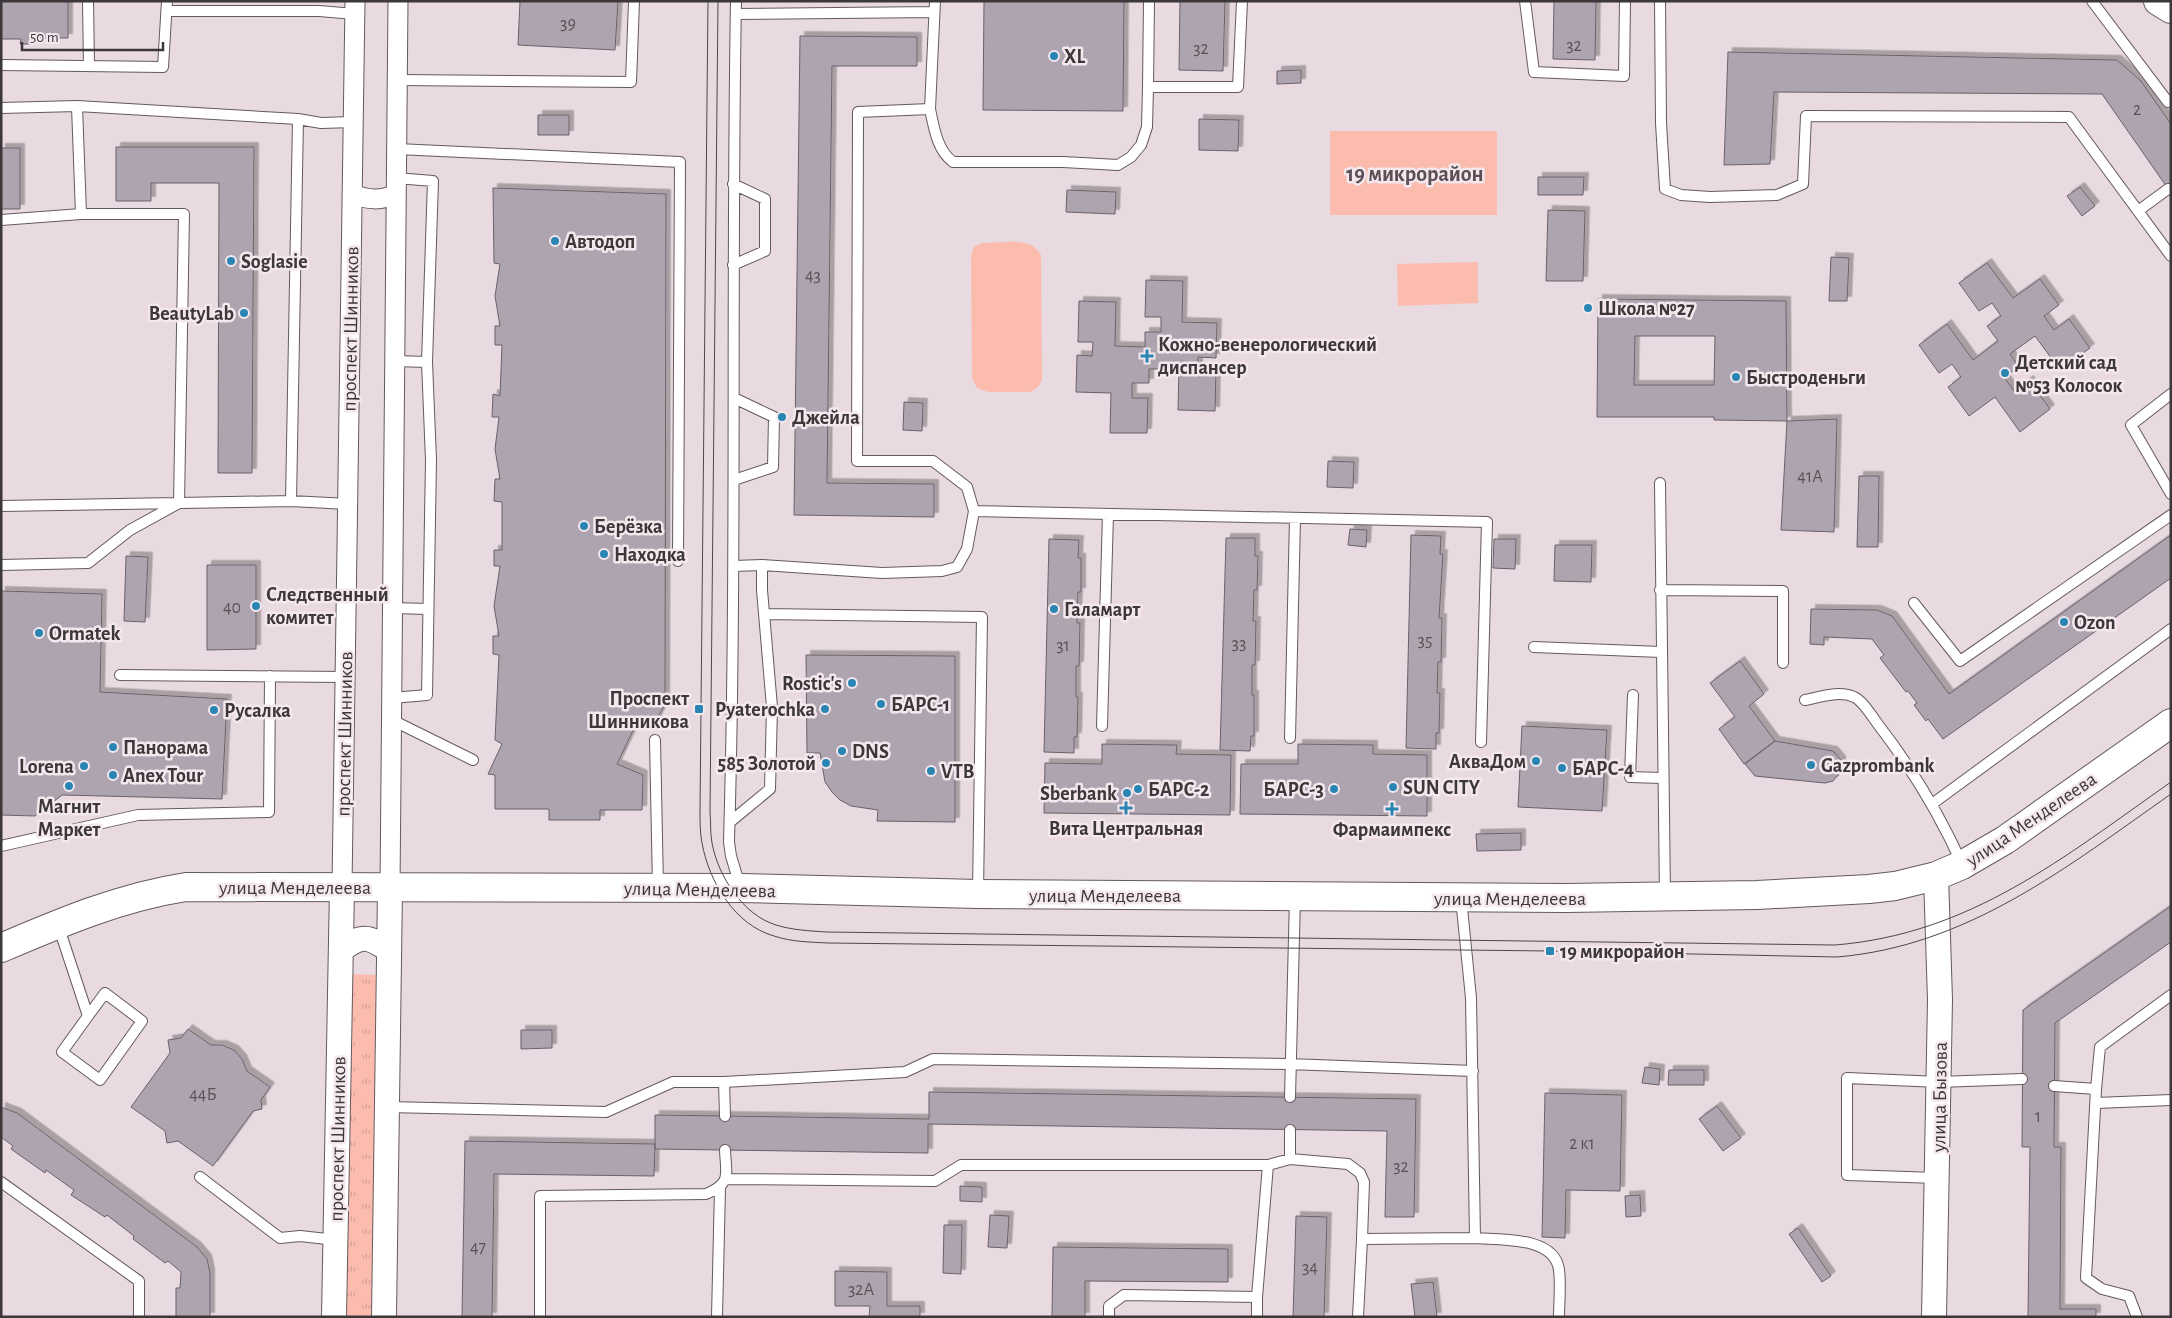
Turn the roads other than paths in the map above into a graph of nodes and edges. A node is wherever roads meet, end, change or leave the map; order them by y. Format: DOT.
graph roads {
  1 [pos="88,1"];
  2 [pos="398,1"];
  3 [pos="634,1"];
  4 [pos="736,1"];
  5 [pos="1149,1"];
  6 [pos="1242,1"];
  7 [pos="1525,1"];
  8 [pos="1625,1"];
  9 [pos="1660,1"];
  10 [pos="2092,1"];
  11 [pos="2158,1"];
  12 [pos="168,6"];
  13 [pos="934,7"];
  14 [pos="355,8"];
  15 [pos="2171,9"];
  16 [pos="736,14"];
  17 [pos="1,65"];
  18 [pos="89,66"];
  19 [pos="397,80"];
  20 [pos="1148,88"];
  21 [pos="2171,100"];
  22 [pos="77,106"];
  23 [pos="1,108"];
  24 [pos="930,109"];
  25 [pos="298,120"];
  26 [pos="353,122"];
  27 [pos="397,149"];
  28 [pos="733,184"];
  29 [pos="396,186"];
  30 [pos="2168,189"];
  31 [pos="352,194"];
  32 [pos="2138,211"];
  33 [pos="81,214"];
  34 [pos="1,220"];
  35 [pos="2171,256"];
  36 [pos="733,266"];
  37 [pos="395,361"];
  38 [pos="427,362"];
  39 [pos="2171,394"];
  40 [pos="734,398"];
  41 [pos="734,480"];
  42 [pos="1660,483"];
  43 [pos="2171,494"];
  44 [pos="292,501"];
  45 [pos="179,503"];
  46 [pos="348,504"];
  47 [pos="1,506"];
  48 [pos="974,511"];
  49 [pos="1108,514"];
  50 [pos="2171,515"];
  51 [pos="1295,518"];
  52 [pos="678,561"];
  53 [pos="1,565"];
  54 [pos="762,565"];
  55 [pos="734,566"];
  56 [pos="1660,590"];
  57 [pos="1914,603"];
  58 [pos="393,608"];
  59 [pos="428,608"];
  60 [pos="764,614"];
  61 [pos="2171,629"];
  62 [pos="1534,647"];
  63 [pos="1660,652"];
  64 [pos="1783,663"];
  65 [pos="120,675"];
  66 [pos="270,676"];
  67 [pos="345,676"];
  68 [pos="1633,695"];
  69 [pos="392,698"];
  70 [pos="1806,700"];
  71 [pos="392,720"];
  72 [pos="2171,723"];
  73 [pos="1102,726"];
  74 [pos="1290,738"];
  75 [pos="655,740"];
  76 [pos="1481,742"];
  77 [pos="473,760"];
  78 [pos="1662,778"];
  79 [pos="1932,804"];
  80 [pos="730,822"];
  81 [pos="1,846"];
  82 [pos="1962,865"];
  83 [pos="1936,876"];
  84 [pos="342,887"];
  85 [pos="390,888"];
  86 [pos="658,888"];
  87 [pos="741,888"];
  88 [pos="978,894"];
  89 [pos="1295,896"];
  90 [pos="1665,897"];
  91 [pos="1461,898"];
  92 [pos="58,924"];
  93 [pos="1,948"];
  94 [pos="341,950"];
  95 [pos="389,950"];
  96 [pos="2171,995"];
  97 [pos="88,1016"];
  98 [pos="1290,1064"];
  99 [pos="1473,1071"];
  100 [pos="2022,1078"];
  101 [pos="724,1082"];
  102 [pos="1939,1082"];
  103 [pos="2054,1086"];
  104 [pos="2096,1089"];
  105 [pos="1290,1097"];
  106 [pos="2171,1100"];
  107 [pos="2096,1103"];
  108 [pos="387,1107"];
  109 [pos="725,1116"];
  110 [pos="1290,1130"];
  111 [pos="725,1150"];
  112 [pos="1290,1159"];
  113 [pos="1268,1165"];
  114 [pos="200,1177"];
  115 [pos="1937,1178"];
  116 [pos="1,1182"];
  117 [pos="723,1183"];
  118 [pos="1475,1238"];
  119 [pos="1362,1239"];
  120 [pos="336,1240"];
  121 [pos="1257,1297"];
  122 [pos="139,1317"];
  123 [pos="334,1317"];
  124 [pos="384,1317"];
  125 [pos="540,1317"];
  126 [pos="717,1317"];
  127 [pos="1109,1317"];
  128 [pos="1257,1317"];
  129 [pos="1358,1317"];
  130 [pos="1559,1317"];
  131 [pos="1934,1317"];
  132 [pos="2138,1317"];
  1 -- 18 [label="lane"];
  2 -- 19 [label="street"];
  3 -- 19 [label="lane"];
  4 -- 16 [label="lane"];
  5 -- 20 [label="lane"];
  6 -- 20 [label="lane"];
  7 -- 8 [label="lane"];
  9 -- 32 [label="lane"];
  10 -- 21 [label="lane"];
  11 -- 15 [label="main road"];
  12 -- 14 [label="lane"];
  12 -- 18 [label="lane"];
  13 -- 16 [label="lane"];
  13 -- 24 [label="lane"];
  14 -- 26 [label="street, проспект Шинников"];
  16 -- 28 [label="lane"];
  17 -- 18 [label="lane"];
  19 -- 27 [label="street"];
  20 -- 24 [label="lane"];
  22 -- 23 [label="lane"];
  22 -- 25 [label="lane"];
  22 -- 33 [label="lane"];
  24 -- 48 [label="lane"];
  25 -- 26 [label="lane"];
  25 -- 44 [label="lane"];
  26 -- 31 [label="street, проспект Шинников"];
  27 -- 29 [label="street"];
  27 -- 52 [label="lane"];
  28 -- 36 [label="lane"];
  28 -- 36 [label="lane"];
  29 -- 31 [label="street"];
  29 -- 37 [label="street"];
  29 -- 38 [label="lane"];
  30 -- 32 [label="lane"];
  31 -- 46 [label="street, проспект Шинников"];
  32 -- 35 [label="lane"];
  33 -- 34 [label="lane"];
  33 -- 45 [label="lane"];
  36 -- 40 [label="lane"];
  37 -- 38 [label="lane"];
  37 -- 58 [label="street"];
  38 -- 59 [label="lane"];
  39 -- 43 [label="lane"];
  40 -- 41 [label="lane"];
  40 -- 41 [label="lane"];
  41 -- 55 [label="lane"];
  42 -- 56 [label="lane"];
  44 -- 45 [label="lane"];
  44 -- 46 [label="lane"];
  45 -- 47 [label="lane"];
  45 -- 53 [label="lane"];
  46 -- 67 [label="street, проспект Шинников"];
  48 -- 49 [label="lane"];
  48 -- 54 [label="lane"];
  49 -- 51 [label="lane"];
  49 -- 73 [label="lane"];
  50 -- 57 [label="lane"];
  51 -- 74 [label="lane"];
  51 -- 76 [label="lane"];
  54 -- 55 [label="lane"];
  54 -- 60 [label="lane"];
  55 -- 80 [label="lane"];
  56 -- 63 [label="lane"];
  56 -- 64 [label="lane"];
  58 -- 59 [label="lane"];
  58 -- 69 [label="street"];
  59 -- 69 [label="lane"];
  60 -- 80 [label="lane"];
  60 -- 88 [label="lane"];
  61 -- 79 [label="lane"];
  62 -- 63 [label="lane"];
  63 -- 78 [label="lane"];
  65 -- 66 [label="lane"];
  66 -- 67 [label="lane"];
  66 -- 81 [label="lane"];
  67 -- 84 [label="street, проспект Шинников"];
  68 -- 78 [label="lane"];
  69 -- 71 [label="street"];
  70 -- 79 [label="lane"];
  71 -- 77 [label="lane"];
  71 -- 85 [label="street"];
  72 -- 82 [label="main road, улица Менделеева"];
  75 -- 86 [label="lane"];
  78 -- 90 [label="lane"];
  79 -- 82 [label="lane"];
  80 -- 87 [label="lane"];
  82 -- 83 [label="main road, улица Менделеева"];
  83 -- 90 [label="main road, улица Менделеева"];
  83 -- 102 [label="street, улица Бызова"];
  84 -- 85 [label="main road, улица Менделеева"];
  84 -- 92 [label="main road, улица Менделеева"];
  84 -- 94 [label="street, проспект Шинников"];
  85 -- 86 [label="main road, улица Менделеева"];
  85 -- 95 [label="street"];
  86 -- 87 [label="main road, улица Менделеева"];
  87 -- 88 [label="main road, улица Менделеева"];
  88 -- 89 [label="main road, улица Менделеева"];
  89 -- 91 [label="main road, улица Менделеева"];
  89 -- 98 [label="lane"];
  90 -- 91 [label="main road, улица Менделеева"];
  91 -- 99 [label="lane"];
  92 -- 93 [label="main road, улица Менделеева"];
  92 -- 97 [label="lane"];
  94 -- 95 [label="street"];
  94 -- 120 [label="street, проспект Шинников"];
  95 -- 108 [label="street"];
  96 -- 104 [label="lane"];
  97 -- 97 [label="lane"];
  98 -- 99 [label="lane"];
  98 -- 101 [label="lane"];
  98 -- 105 [label="lane"];
  99 -- 118 [label="lane"];
  100 -- 102 [label="lane"];
  101 -- 108 [label="lane"];
  101 -- 109 [label="lane"];
  102 -- 115 [label="street, улица Бызова"];
  102 -- 115 [label="lane"];
  103 -- 104 [label="lane"];
  104 -- 107 [label="lane"];
  106 -- 107 [label="lane"];
  107 -- 132 [label="lane"];
  108 -- 124 [label="street"];
  110 -- 112 [label="lane"];
  111 -- 117 [label="lane"];
  112 -- 113 [label="lane"];
  112 -- 119 [label="lane"];
  113 -- 117 [label="lane"];
  113 -- 121 [label="lane"];
  114 -- 120 [label="lane"];
  115 -- 131 [label="street, улица Бызова"];
  116 -- 122 [label="lane"];
  117 -- 125 [label="lane"];
  117 -- 126 [label="lane"];
  118 -- 119 [label="lane"];
  118 -- 130 [label="lane"];
  119 -- 129 [label="lane"];
  120 -- 123 [label="street, проспект Шинников"];
  121 -- 127 [label="lane"];
  121 -- 128 [label="lane"];
}
